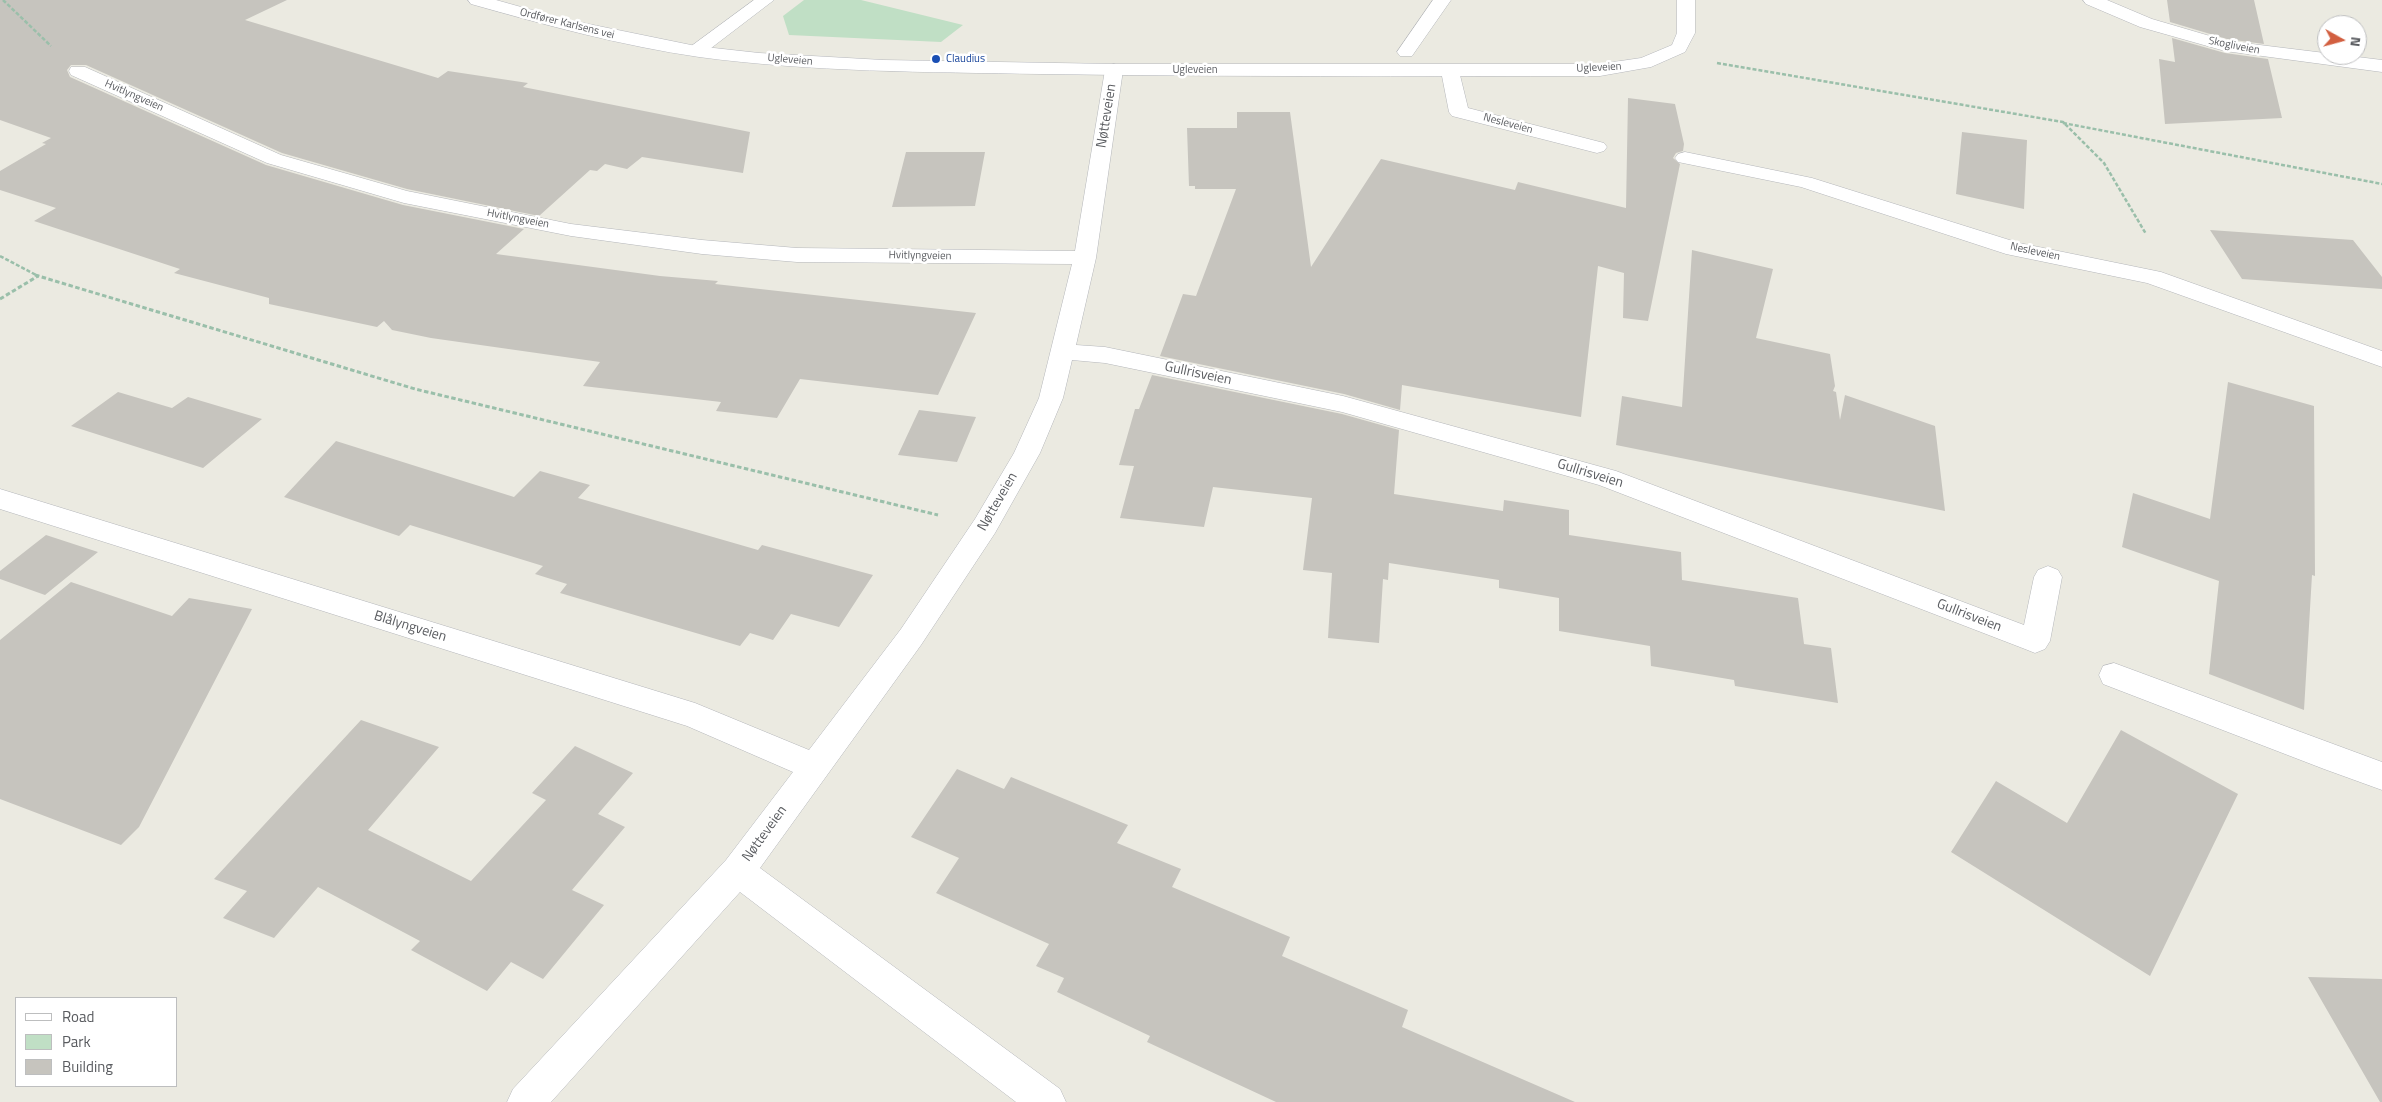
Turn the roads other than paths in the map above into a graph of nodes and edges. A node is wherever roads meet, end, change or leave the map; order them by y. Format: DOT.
graph roads {
  1 [pos="477,0"];
  2 [pos="765,0"];
  3 [pos="1442,0"];
  4 [pos="1686,0"];
  5 [pos="2092,0"];
  6 [pos="658,44"];
  7 [pos="696,51"];
  8 [pos="1406,52"];
  9 [pos="2382,66"];
  10 [pos="1114,70"];
  11 [pos="78,71"];
  12 [pos="1450,71"];
  13 [pos="1597,148"];
  14 [pos="1685,158"];
  15 [pos="1085,258"];
  16 [pos="1063,352"];
  17 [pos="2382,359"];
  18 [pos="0,499"];
  19 [pos="2048,577"];
  20 [pos="2114,675"];
  21 [pos="815,767"];
  22 [pos="2382,776"];
  23 [pos="738,871"];
  24 [pos="526,1102"];
  25 [pos="1047,1102"];
  1 -- 6 [label="street, Ordfører Karlsens vei"];
  2 -- 7 [label="street"];
  3 -- 8 [label="street"];
  4 -- 12 [label="street, Ugleveien"];
  5 -- 9 [label="street, Skogliveien"];
  6 -- 7 [label="street, Ugleveien"];
  7 -- 10 [label="street, Ugleveien"];
  10 -- 12 [label="street, Ugleveien"];
  10 -- 15 [label="street, Nøtteveien"];
  11 -- 15 [label="street, Hvitlyngveien"];
  12 -- 13 [label="street, Nesleveien"];
  14 -- 17 [label="street, Nesleveien"];
  15 -- 16 [label="street, Nøtteveien"];
  16 -- 19 [label="street, Gullrisveien"];
  16 -- 21 [label="street, Nøtteveien"];
  18 -- 21 [label="street, Blålyngveien"];
  20 -- 22 [label="street"];
  21 -- 23 [label="street, Nøtteveien"];
  23 -- 24 [label="street, Nøtteveien"];
  23 -- 25 [label="street, Nøtteveien"];
}
